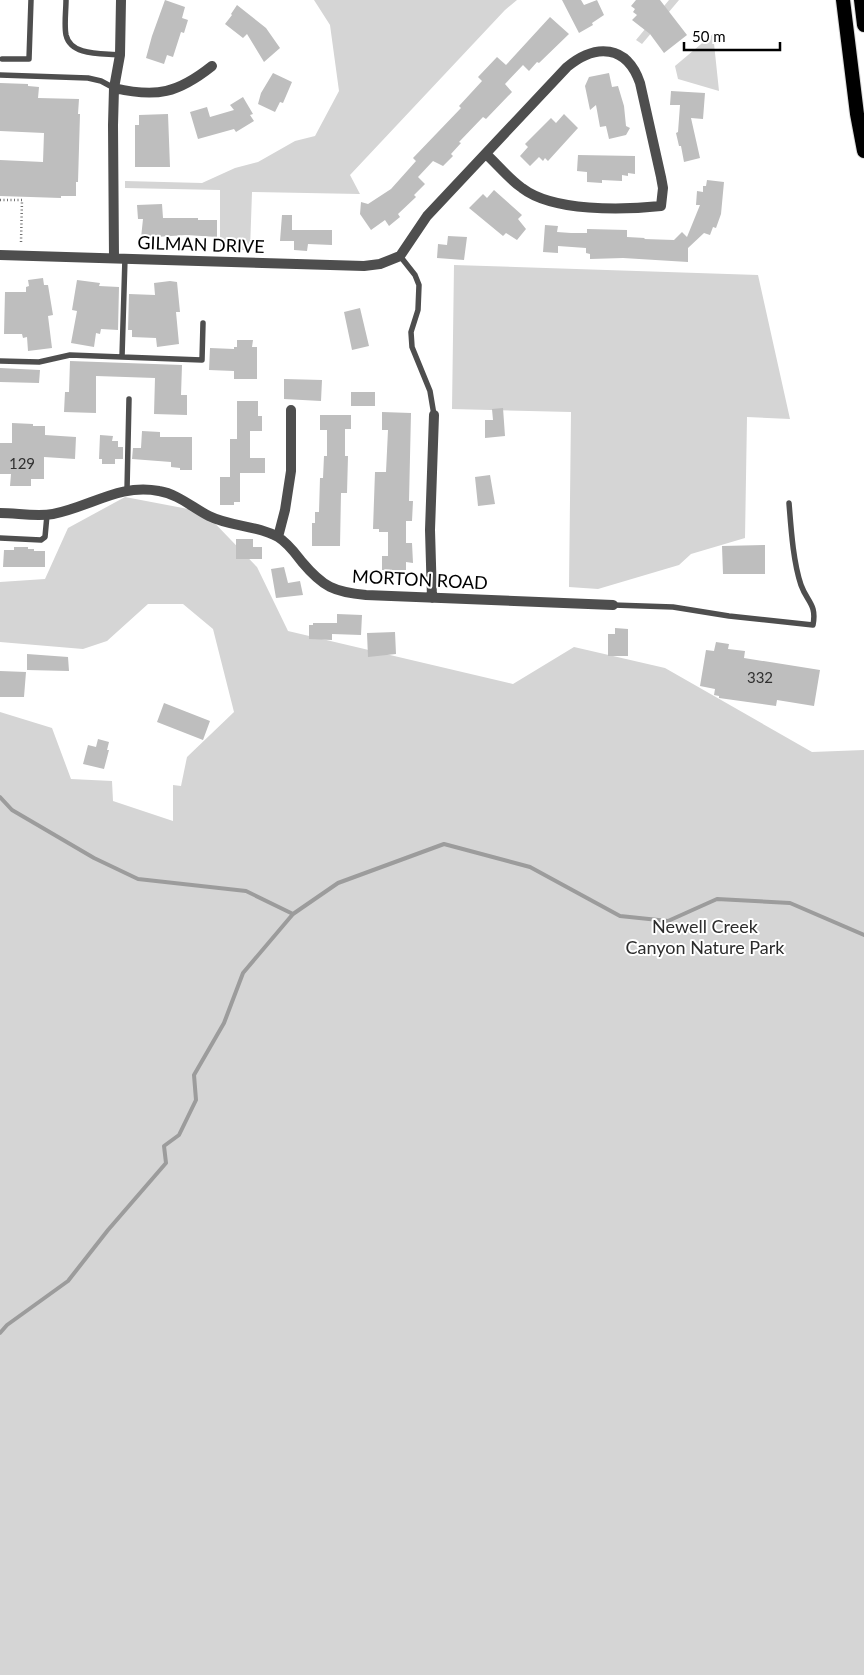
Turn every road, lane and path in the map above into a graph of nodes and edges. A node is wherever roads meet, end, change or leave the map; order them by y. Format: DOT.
graph roads {
  1 [pos="31,0"];
  2 [pos="66,0"];
  3 [pos="121,0"];
  4 [pos="843,0"];
  5 [pos="861,0"];
  6 [pos="864,26"];
  7 [pos="120,55"];
  8 [pos="2,59"];
  9 [pos="212,66"];
  10 [pos="0,75"];
  11 [pos="114,88"];
  12 [pos="864,150"];
  13 [pos="486,154"];
  14 [pos="0,200"];
  15 [pos="21,242"];
  16 [pos="0,255"];
  17 [pos="400,256"];
  18 [pos="114,258"];
  19 [pos="125,258"];
  20 [pos="203,322"];
  21 [pos="122,357"];
  22 [pos="0,361"];
  23 [pos="129,399"];
  24 [pos="291,410"];
  25 [pos="434,415"];
  26 [pos="127,490"];
  27 [pos="789,503"];
  28 [pos="0,513"];
  29 [pos="47,515"];
  30 [pos="278,537"];
  31 [pos="0,538"];
  32 [pos="432,598"];
  33 [pos="614,605"];
  1 -- 8 [label="lane"];
  2 -- 7 [label="lane"];
  3 -- 7 [label="street"];
  4 -- 12 [label="highway"];
  5 -- 6 [label="highway"];
  7 -- 11 [label="street"];
  9 -- 11 [label="street"];
  10 -- 11 [label="lane"];
  11 -- 18 [label="street"];
  13 -- 13 [label="street"];
  13 -- 17 [label="street"];
  14 -- 15 [label="path"];
  16 -- 18 [label="street, GILMAN DRIVE"];
  17 -- 19 [label="street, GILMAN DRIVE"];
  17 -- 25 [label="lane"];
  18 -- 19 [label="street, GILMAN DRIVE"];
  19 -- 21 [label="lane"];
  20 -- 21 [label="lane"];
  21 -- 22 [label="lane"];
  23 -- 26 [label="lane"];
  24 -- 30 [label="street"];
  25 -- 32 [label="street"];
  26 -- 29 [label="street, MORTON ROAD"];
  26 -- 30 [label="street, MORTON ROAD"];
  27 -- 33 [label="lane, MORTON ROAD"];
  28 -- 29 [label="street, MORTON ROAD"];
  29 -- 31 [label="lane"];
  30 -- 32 [label="street, MORTON ROAD"];
  32 -- 33 [label="street, MORTON ROAD"];
}
